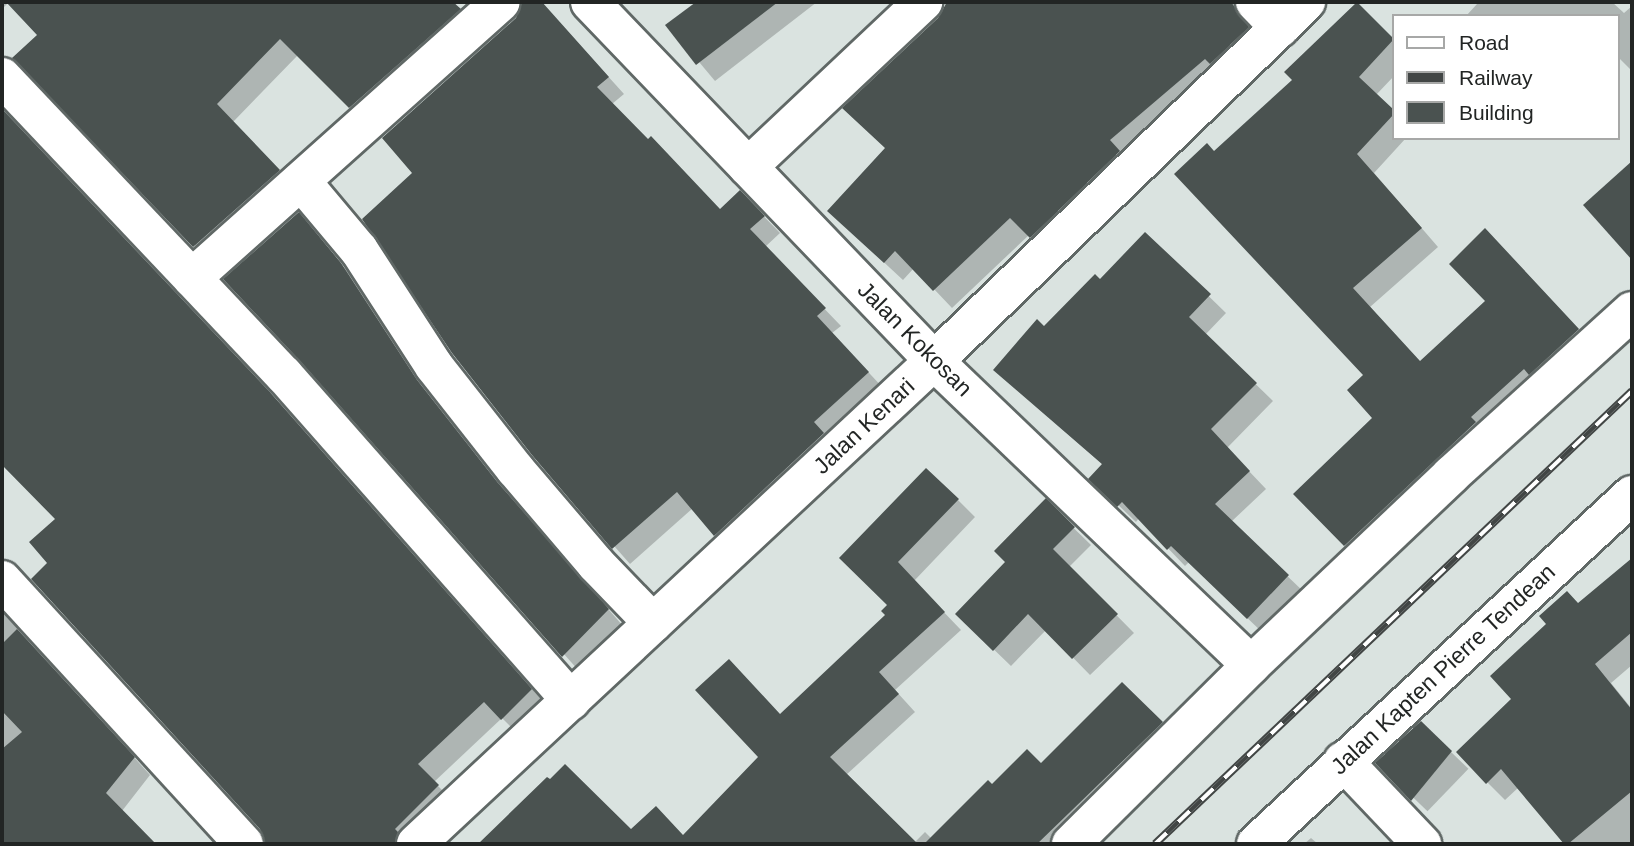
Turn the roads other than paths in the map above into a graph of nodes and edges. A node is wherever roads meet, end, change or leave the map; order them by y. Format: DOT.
graph roads {
  1 [pos="501,2"];
  2 [pos="590,2"];
  3 [pos="923,2"];
  4 [pos="1280,10"];
  5 [pos="2,77"];
  6 [pos="748,167"];
  7 [pos="301,181"];
  8 [pos="192,278"];
  9 [pos="1632,311"];
  10 [pos="934,361"];
  11 [pos="1632,495"];
  12 [pos="2,580"];
  13 [pos="653,623"];
  14 [pos="1251,665"];
  15 [pos="571,700"];
  16 [pos="1343,761"];
  17 [pos="244,844"];
  18 [pos="416,844"];
  19 [pos="1071,844"];
  20 [pos="1256,844"];
  21 [pos="1422,844"];
  1 -- 7 [label="street"];
  2 -- 6 [label="street, Jalan Kokosan"];
  3 -- 6 [label="street"];
  4 -- 10 [label="street, Jalan Kenari"];
  5 -- 8 [label="street"];
  6 -- 10 [label="street, Jalan Kokosan"];
  7 -- 8 [label="street"];
  7 -- 13 [label="street"];
  8 -- 15 [label="street"];
  9 -- 14 [label="street"];
  10 -- 13 [label="street, Jalan Kenari"];
  10 -- 14 [label="street, Jalan Kokosan"];
  11 -- 16 [label="street, Jalan Kapten Pierre Tendean"];
  12 -- 17 [label="street"];
  13 -- 15 [label="street, Jalan Kenari"];
  14 -- 19 [label="street"];
  15 -- 18 [label="street, Jalan Kenari"];
  16 -- 20 [label="street, Jalan Kapten Pierre Tendean"];
  16 -- 21 [label="street"];
}
